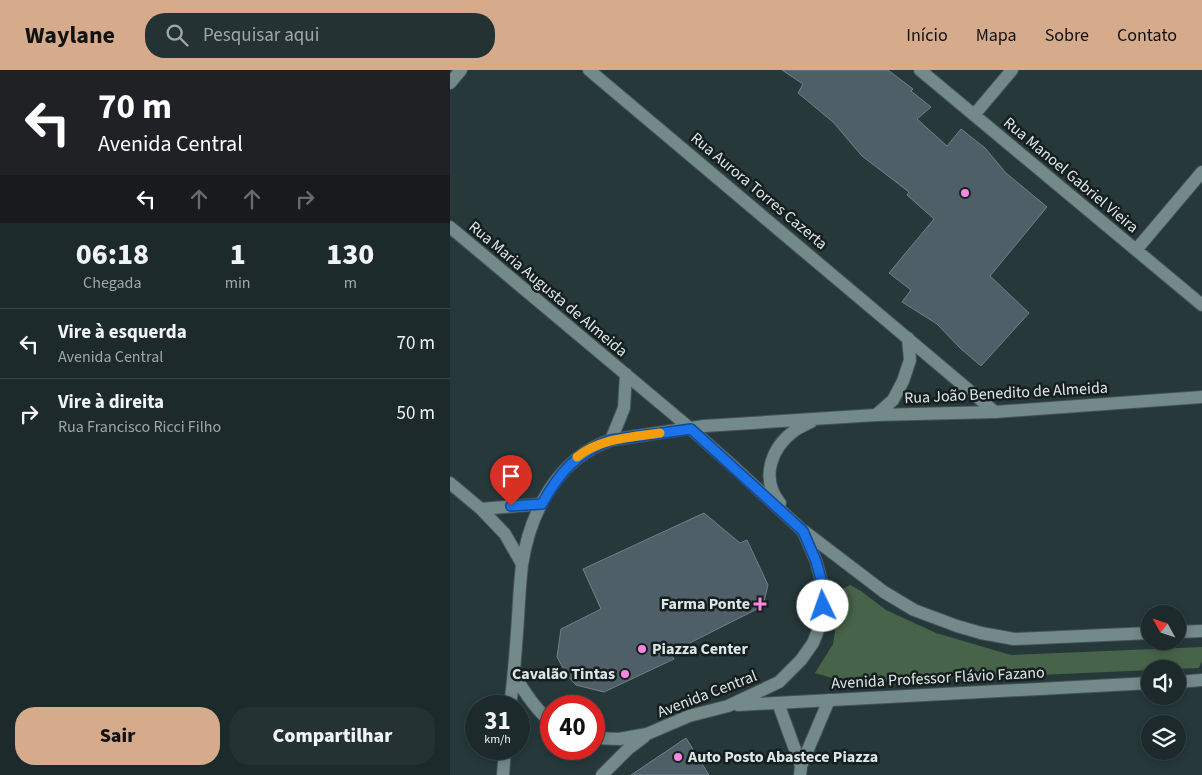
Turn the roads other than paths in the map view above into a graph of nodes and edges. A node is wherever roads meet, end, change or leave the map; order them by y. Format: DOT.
graph roads {
  1 [pos="461,70"];
  2 [pos="590,70"];
  3 [pos="920,70"];
  4 [pos="1012,70"];
  5 [pos="450,84"];
  6 [pos="974,115"];
  7 [pos="1202,172"];
  8 [pos="450,228"];
  9 [pos="1136,250"];
  10 [pos="1202,305"];
  11 [pos="908,338"];
  12 [pos="626,374"];
  13 [pos="1200,394"];
  14 [pos="995,412"];
  15 [pos="876,416"];
  16 [pos="818,419"];
  17 [pos="691,429"];
  18 [pos="611,440"];
  19 [pos="450,483"];
  20 [pos="542,504"];
  21 [pos="481,509"];
  22 [pos="803,531"];
  23 [pos="522,564"];
  24 [pos="1202,631"];
  25 [pos="1186,632"];
  26 [pos="1141,633"];
  27 [pos="514,674"];
  28 [pos="1202,680"];
  29 [pos="1186,681"];
  30 [pos="1141,683"];
  31 [pos="511,695"];
  32 [pos="829,700"];
  33 [pos="778,703"];
  34 [pos="728,706"];
  35 [pos="540,710"];
  36 [pos="647,734"];
  37 [pos="605,738"];
  38 [pos="504,760"];
  39 [pos="800,770"];
  40 [pos="502,775"];
  41 [pos="602,775"];
  1 -- 5 [label="street"];
  2 -- 11 [label="street, Rua Aurora Torres Cazerta"];
  3 -- 6 [label="street, Rua Manoel Gabriel Vieira"];
  4 -- 6 [label="street"];
  6 -- 9 [label="street, Rua Manoel Gabriel Vieira"];
  7 -- 9 [label="street"];
  8 -- 12 [label="street, Rua Maria Augusta de Almeida"];
  9 -- 10 [label="street, Rua Manoel Gabriel Vieira"];
  11 -- 14 [label="street, Rua Aurora Torres Cazerta"];
  11 -- 15 [label="street"];
  12 -- 17 [label="street, Rua Maria Augusta de Almeida"];
  12 -- 18 [label="street, Rua Maria Augusta de Almeida"];
  13 -- 14 [label="street, Rua João Benedito de Almeida"];
  14 -- 15 [label="street, Rua João Benedito de Almeida"];
  15 -- 16 [label="street, Rua João Benedito de Almeida"];
  16 -- 17 [label="street, Rua João Benedito de Almeida"];
  16 -- 22 [label="street, Rua João Benedito de Almeida"];
  17 -- 18 [label="street"];
  17 -- 22 [label="street, Avenida Central"];
  18 -- 20 [label="street"];
  19 -- 21 [label="street"];
  20 -- 21 [label="street"];
  20 -- 23 [label="street"];
  21 -- 23 [label="street"];
  22 -- 26 [label="street"];
  22 -- 34 [label="street, Avenida Central"];
  23 -- 27 [label="street"];
  24 -- 25 [label="street"];
  27 -- 31 [label="street"];
  27 -- 35 [label="street"];
  28 -- 29 [label="street"];
  30 -- 32 [label="street, Avenida Professor Flávio Fazano"];
  32 -- 33 [label="street, Avenida Professor Flávio Fazano"];
  32 -- 39 [label="street"];
  33 -- 34 [label="street, Avenida Professor Flávio Fazano"];
  33 -- 39 [label="street"];
  34 -- 36 [label="street, Avenida Central"];
  36 -- 37 [label="street, Avenida Central"];
  36 -- 41 [label="street"];
  38 -- 40 [label="street"];
}
